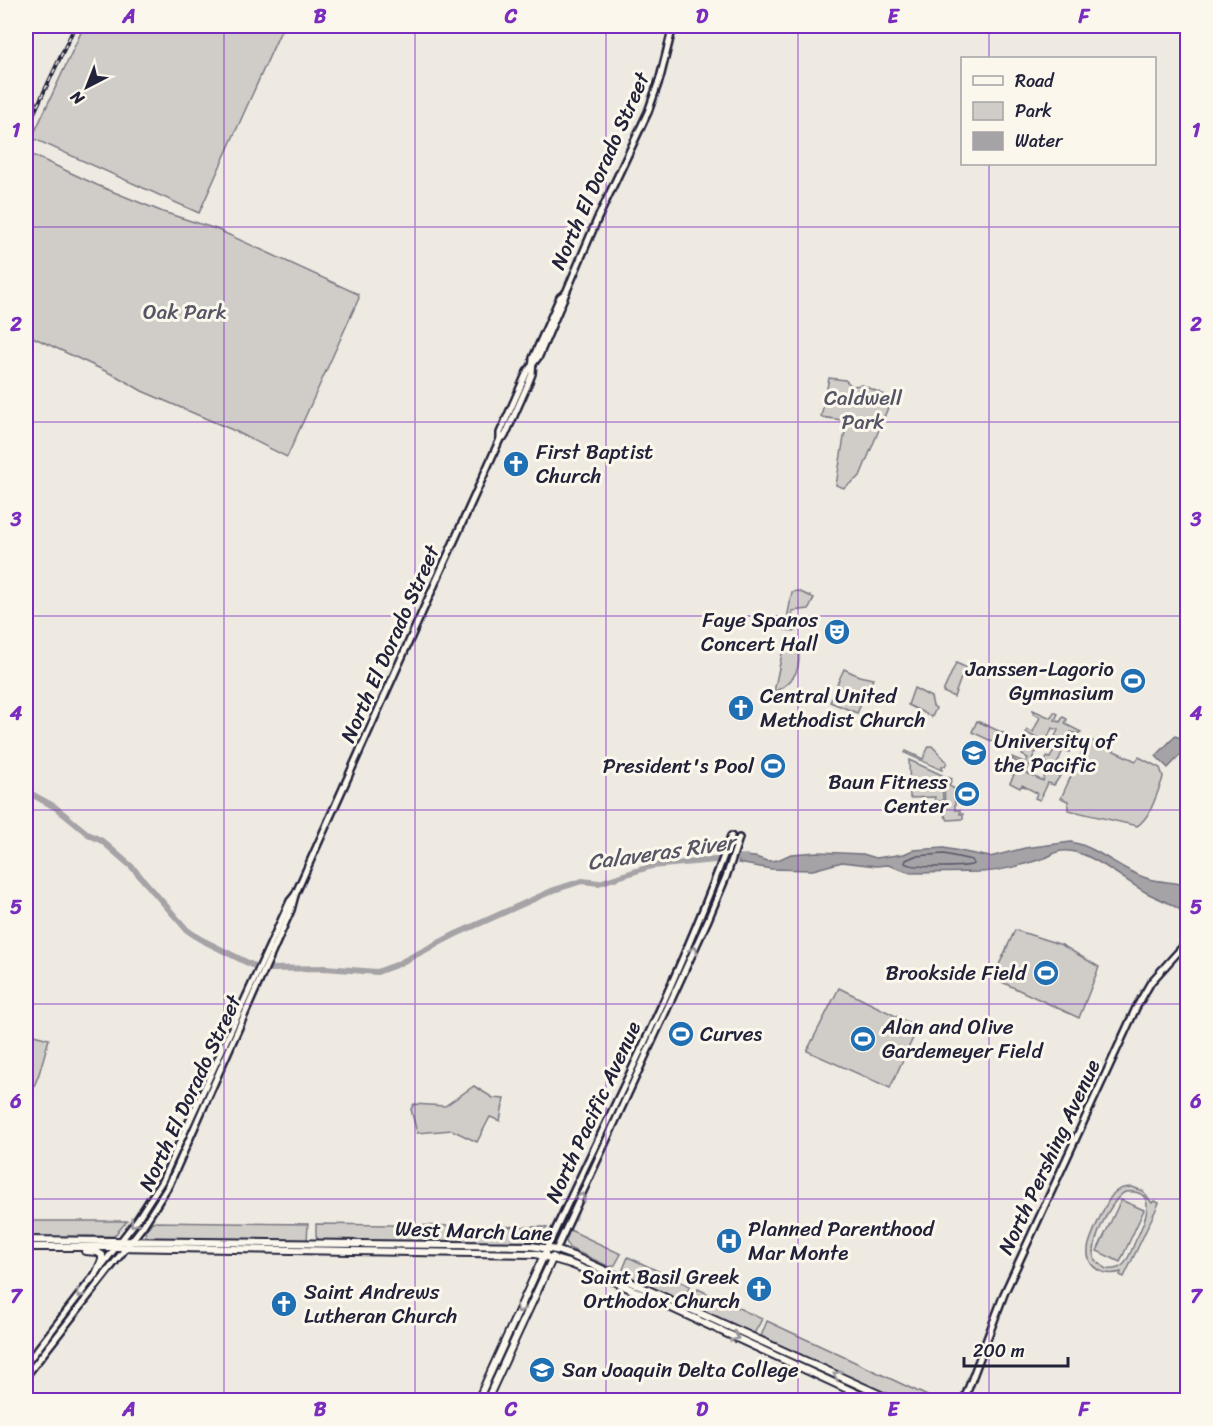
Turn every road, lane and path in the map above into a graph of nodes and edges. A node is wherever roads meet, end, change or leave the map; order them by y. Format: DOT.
graph roads {
  1 [pos="673,26"];
  2 [pos="731,836"];
  3 [pos="739,838"];
  4 [pos="709,897"];
  5 [pos="707,922"];
  6 [pos="1188,941"];
  7 [pos="667,993"];
  8 [pos="664,1014"];
  9 [pos="235,1030"];
  10 [pos="618,1099"];
  11 [pos="618,1117"];
  12 [pos="26,1240"];
  13 [pos="120,1241"];
  14 [pos="129,1244"];
  15 [pos="26,1247"];
  16 [pos="70,1247"];
  17 [pos="115,1247"];
  18 [pos="547,1248"];
  19 [pos="556,1250"];
  20 [pos="544,1256"];
  21 [pos="553,1258"];
  22 [pos="96,1274"];
  23 [pos="26,1364"];
  24 [pos="26,1376"];
  25 [pos="478,1401"];
  26 [pos="487,1401"];
  27 [pos="872,1401"];
  28 [pos="892,1401"];
  29 [pos="964,1401"];
  1 -- 9 [label="main road, North El Dorado Street"];
  2 -- 4 [label="main road, North Pacific Avenue"];
  3 -- 5 [label="main road"];
  4 -- 5 [label="main road"];
  4 -- 7 [label="main road, North Pacific Avenue"];
  8 -- 5 [label="main road, one-way"];
  6 -- 29 [label="main road, North Pershing Avenue"];
  7 -- 8 [label="main road"];
  7 -- 10 [label="main road, North Pacific Avenue"];
  8 -- 11 [label="main road"];
  9 -- 13 [label="main road, North El Dorado Street, one-way"];
  9 -- 14 [label="main road, North El Dorado Street"];
  10 -- 11 [label="main road"];
  10 -- 18 [label="main road, North Pacific Avenue"];
  19 -- 11 [label="main road, one-way"];
  12 -- 13 [label="main road"];
  13 -- 14 [label="main road"];
  13 -- 17 [label="main road, North El Dorado Street"];
  14 -- 17 [label="main road, West March Lane"];
  14 -- 18 [label="main road, West March Lane"];
  14 -- 20 [label="main road, West March Lane"];
  14 -- 24 [label="main road, North El Dorado Street"];
  15 -- 16 [label="main road"];
  16 -- 17 [label="main road, West March Lane"];
  16 -- 22 [label="main road"];
  17 -- 22 [label="main road, North El Dorado Street"];
  18 -- 19 [label="main road, West March Lane"];
  18 -- 20 [label="main road, North Pacific Avenue"];
  19 -- 21 [label="main road"];
  28 -- 19 [label="main road, West March Lane, one-way"];
  20 -- 21 [label="main road, West March Lane"];
  20 -- 25 [label="main road, North Pacific Avenue, one-way"];
  21 -- 26 [label="main road"];
  21 -- 27 [label="main road, West March Lane, one-way"];
  22 -- 23 [label="main road, North El Dorado Street, one-way"];
}
